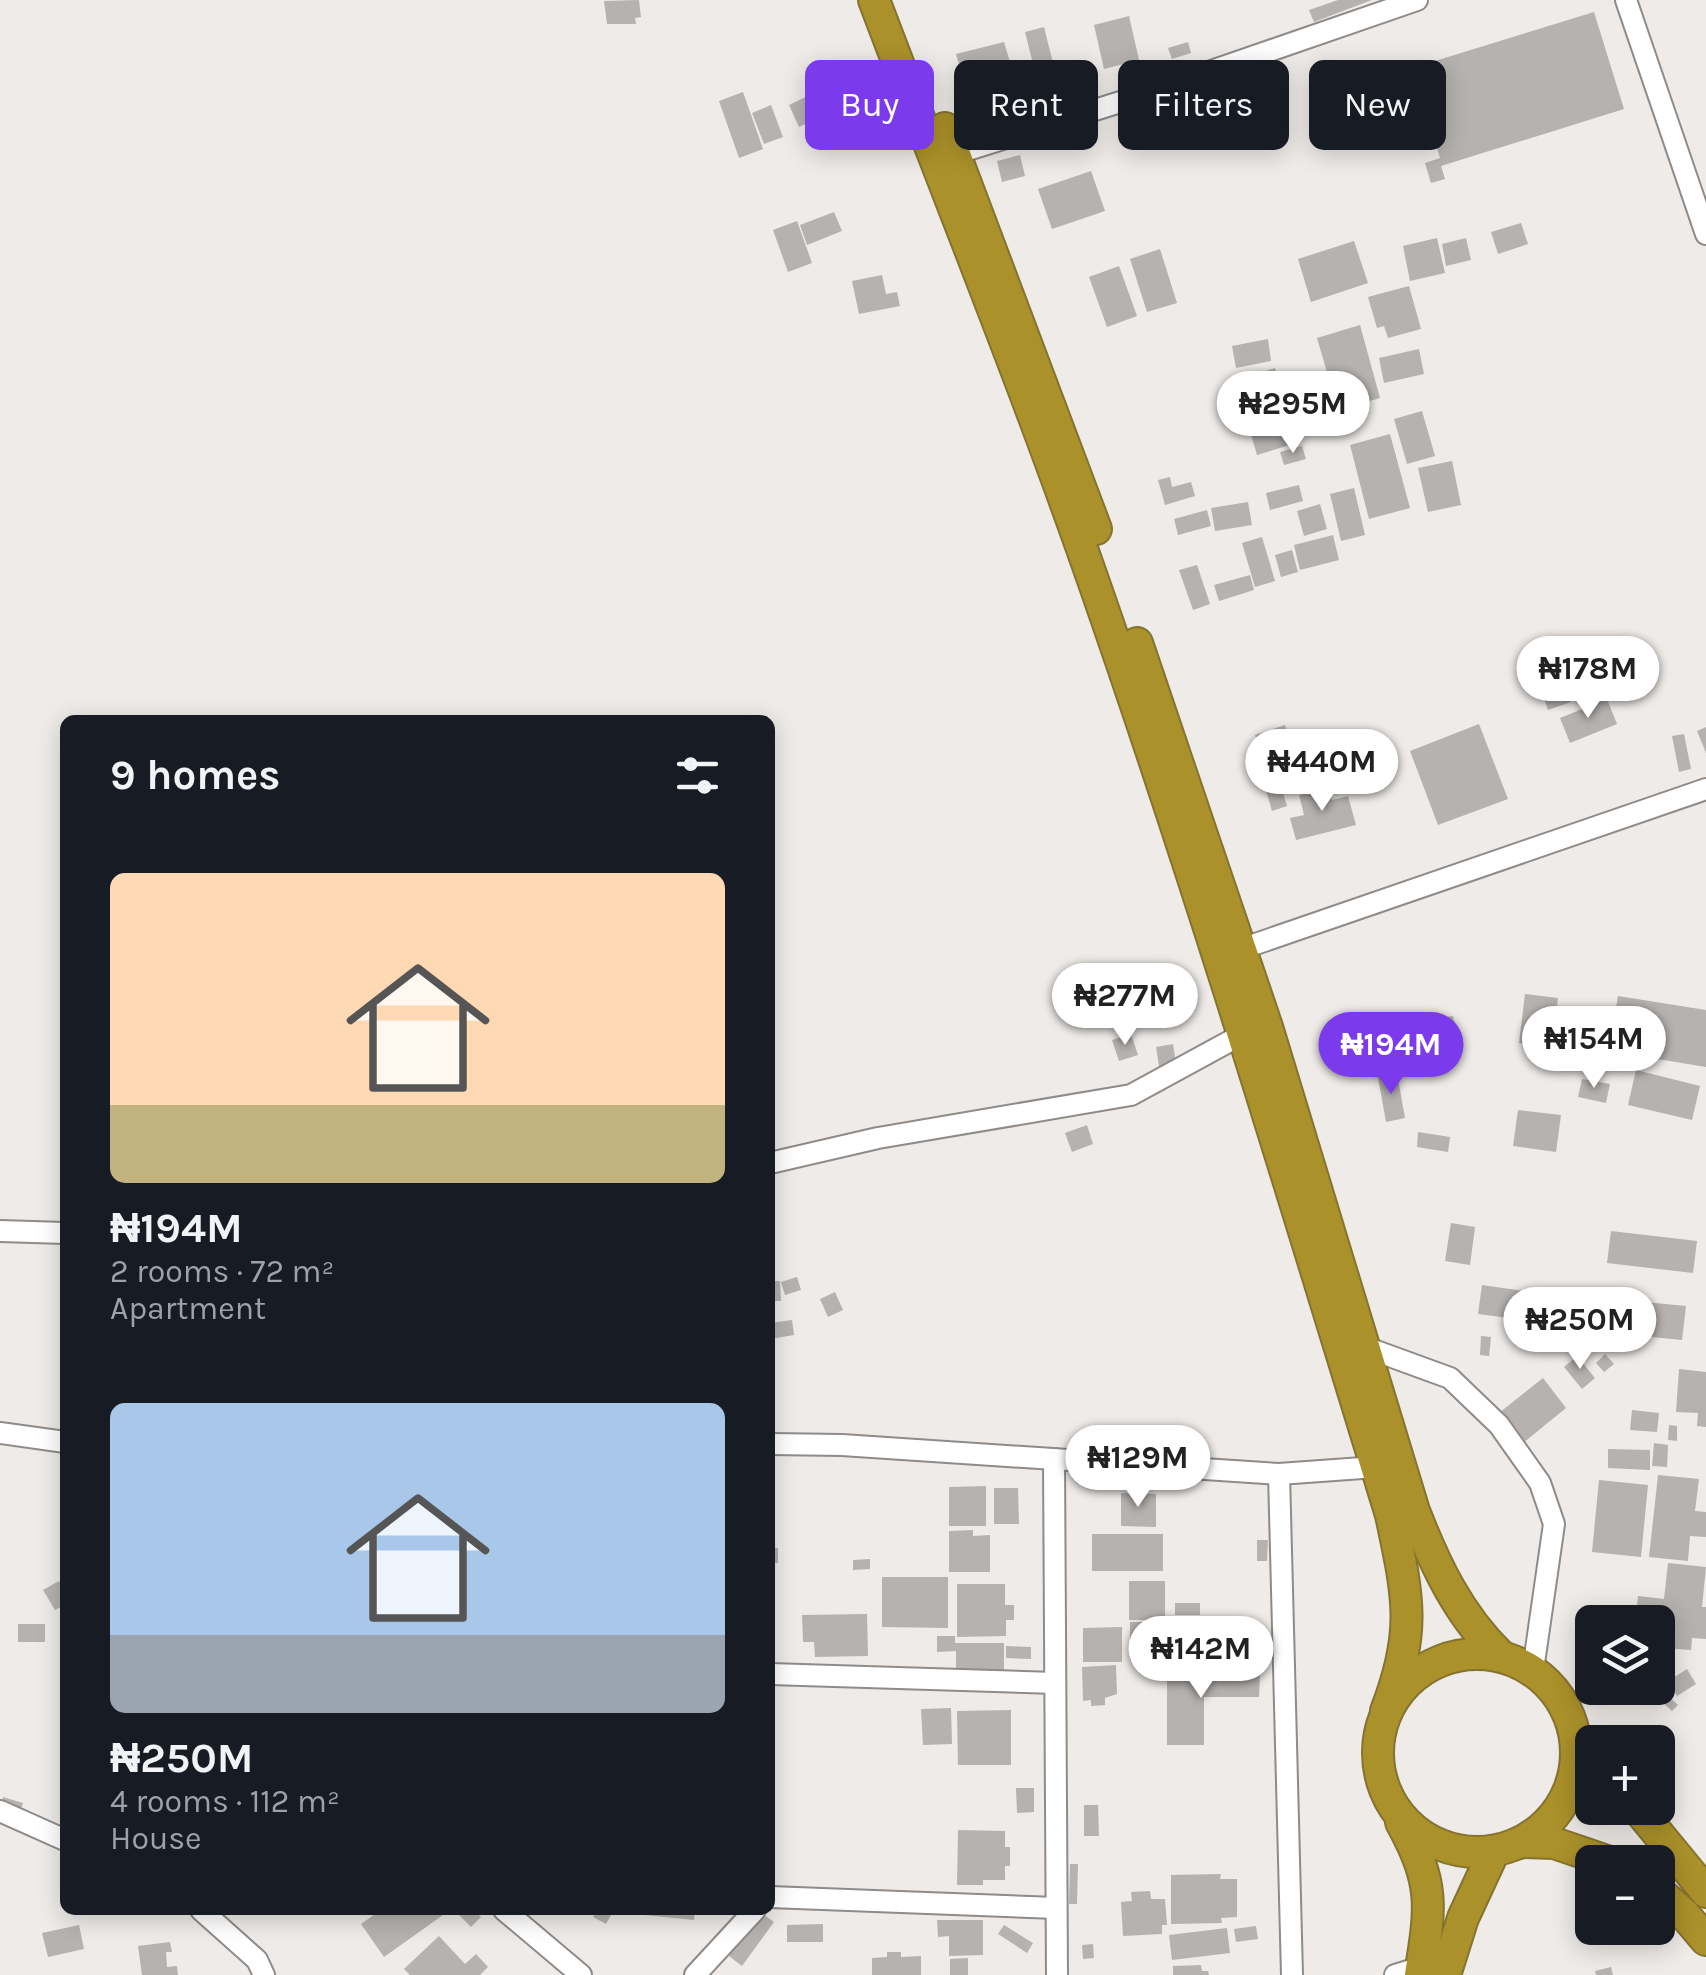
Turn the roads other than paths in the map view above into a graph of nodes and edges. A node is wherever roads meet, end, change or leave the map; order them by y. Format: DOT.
graph roads {
  1 [pos="874,0"];
  2 [pos="895,0"];
  3 [pos="1417,0"];
  4 [pos="1626,0"];
  5 [pos="955,154"];
  6 [pos="1706,234"];
  7 [pos="1706,789"];
  8 [pos="1241,949"];
  9 [pos="1243,1034"];
  10 [pos="775,1162"];
  11 [pos="0,1231"];
  12 [pos="60,1232"];
  13 [pos="1365,1347"];
  14 [pos="0,1433"];
  15 [pos="60,1441"];
  16 [pos="775,1444"];
  17 [pos="1054,1459"];
  18 [pos="1376,1468"];
  19 [pos="1279,1474"];
  20 [pos="1501,1656"];
  21 [pos="1533,1670"];
  22 [pos="775,1674"];
  23 [pos="1055,1684"];
  24 [pos="1558,1695"];
  25 [pos="1386,1711"];
  26 [pos="1576,1725"];
  27 [pos="1395,1810"];
  28 [pos="0,1811"];
  29 [pos="1651,1825"];
  30 [pos="60,1838"];
  31 [pos="1508,1846"];
  32 [pos="1575,1850"];
  33 [pos="1706,1892"];
  34 [pos="775,1897"];
  35 [pos="1675,1906"];
  36 [pos="1056,1908"];
  37 [pos="206,1915"];
  38 [pos="750,1915"];
  39 [pos="530,1921"];
  40 [pos="1706,1940"];
  41 [pos="1420,1973"];
  42 [pos="264,1975"];
  43 [pos="581,1975"];
  44 [pos="695,1975"];
  45 [pos="1056,1975"];
  46 [pos="1292,1975"];
  1 -- 9 [label="highway"];
  2 -- 5 [label="highway"];
  3 -- 5 [label="street"];
  4 -- 6 [label="street"];
  5 -- 8 [label="highway"];
  7 -- 8 [label="street"];
  8 -- 13 [label="highway"];
  9 -- 10 [label="street"];
  9 -- 18 [label="highway"];
  11 -- 12 [label="street"];
  13 -- 20 [label="highway"];
  13 -- 21 [label="street"];
  14 -- 15 [label="street"];
  16 -- 17 [label="street"];
  17 -- 19 [label="street"];
  17 -- 23 [label="street"];
  18 -- 19 [label="street"];
  18 -- 25 [label="highway"];
  19 -- 46 [label="street"];
  20 -- 21 [label="highway"];
  20 -- 25 [label="highway"];
  21 -- 24 [label="highway"];
  22 -- 23 [label="street"];
  23 -- 36 [label="street"];
  24 -- 26 [label="highway"];
  24 -- 31 [label="highway"];
  25 -- 27 [label="highway"];
  27 -- 31 [label="highway"];
  27 -- 41 [label="highway"];
  28 -- 30 [label="street"];
  29 -- 33 [label="highway"];
  31 -- 32 [label="highway"];
  31 -- 41 [label="highway"];
  34 -- 36 [label="street"];
  35 -- 40 [label="highway"];
  36 -- 45 [label="street"];
  37 -- 42 [label="street"];
  38 -- 44 [label="street"];
  39 -- 43 [label="street"];
}
